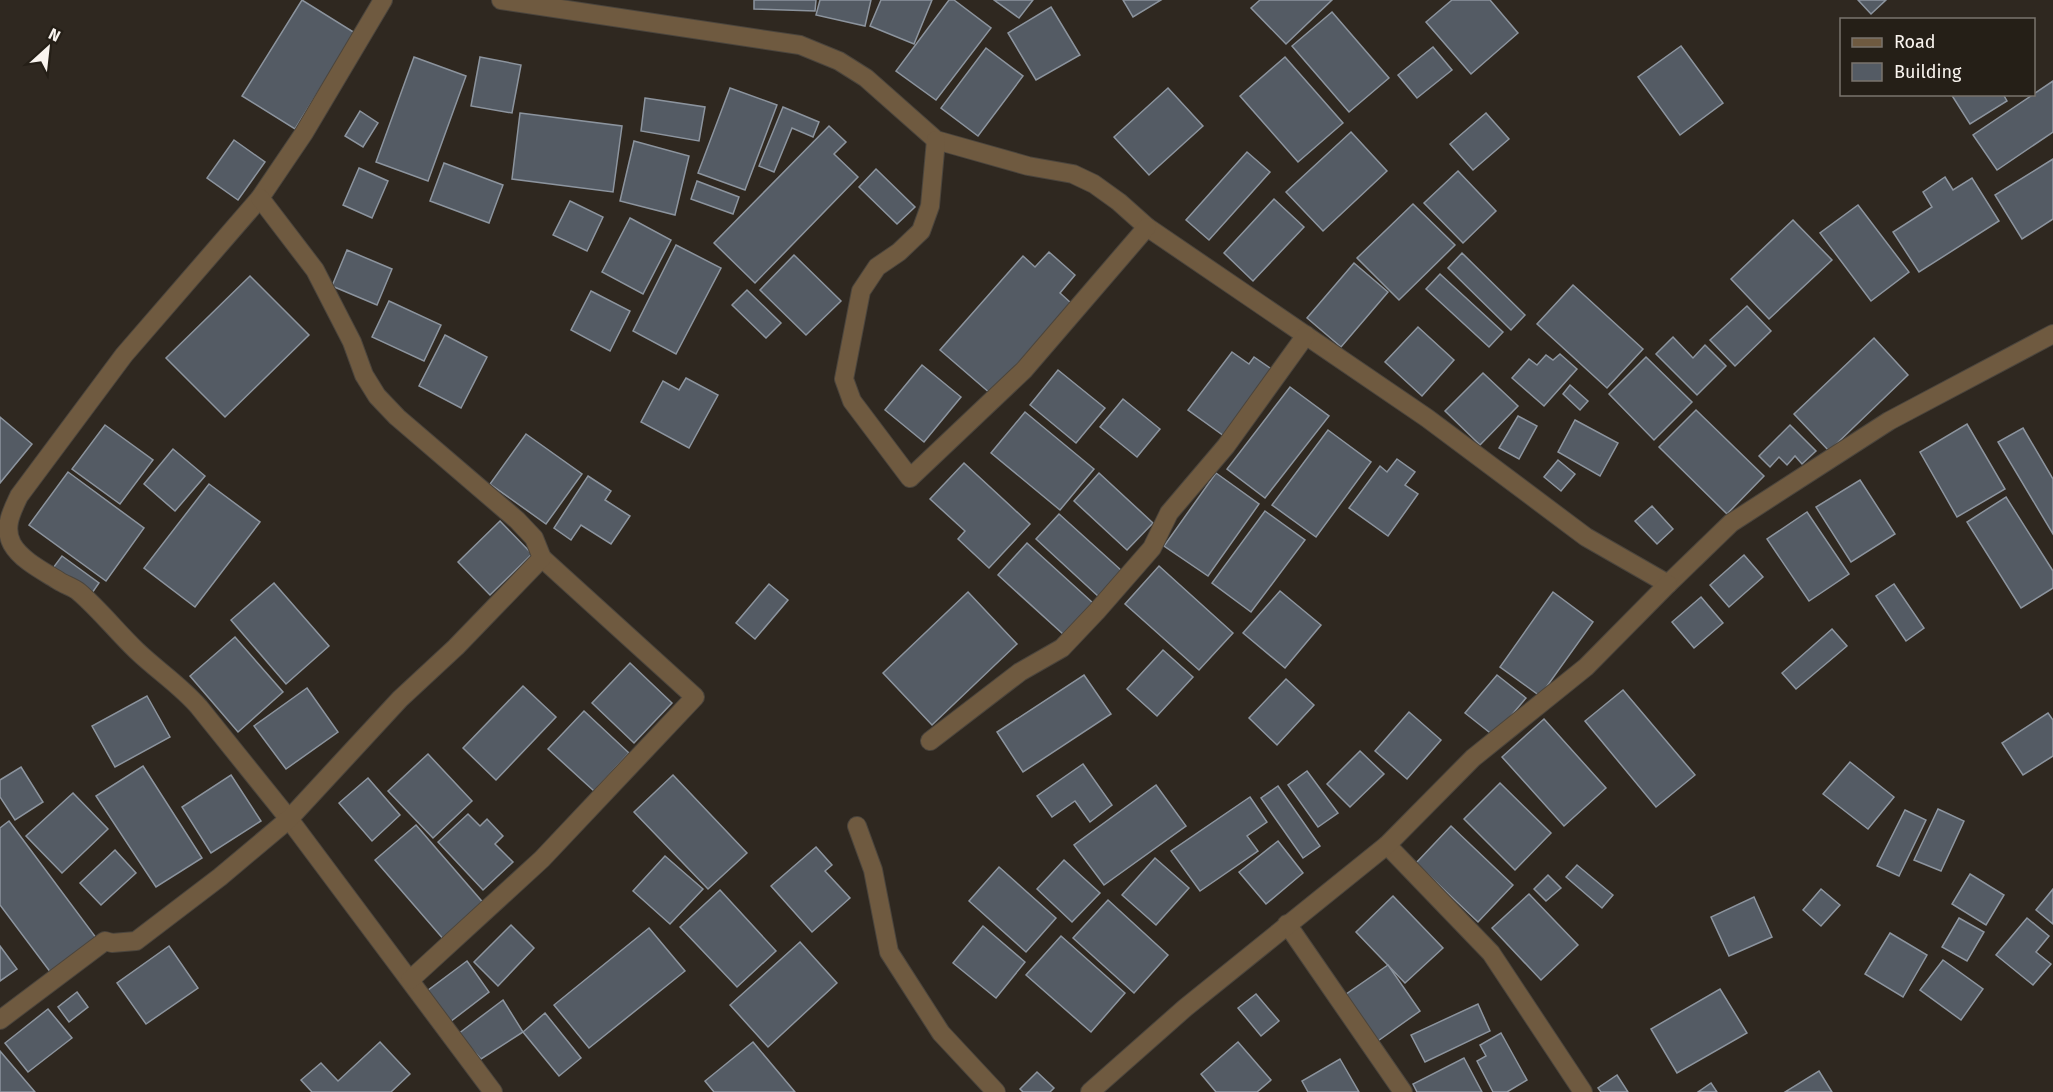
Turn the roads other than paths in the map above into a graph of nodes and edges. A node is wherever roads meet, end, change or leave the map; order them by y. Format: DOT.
graph roads {
  1 [pos="383,0"];
  2 [pos="501,0"];
  3 [pos="936,140"];
  4 [pos="260,198"];
  5 [pos="1147,227"];
  6 [pos="2053,334"];
  7 [pos="1306,335"];
  8 [pos="543,558"];
  9 [pos="1668,584"];
  10 [pos="930,741"];
  11 [pos="289,819"];
  12 [pos="857,826"];
  13 [pos="1387,845"];
  14 [pos="1287,924"];
  15 [pos="410,980"];
  16 [pos="0,1020"];
  17 [pos="493,1092"];
  18 [pos="996,1092"];
  19 [pos="1090,1092"];
  20 [pos="1403,1092"];
  21 [pos="1583,1092"];
  1 -- 4 [label="street"];
  2 -- 3 [label="street"];
  3 -- 5 [label="street"];
  3 -- 5 [label="street"];
  4 -- 8 [label="street"];
  4 -- 11 [label="street"];
  5 -- 7 [label="street"];
  6 -- 9 [label="street"];
  7 -- 9 [label="street"];
  7 -- 10 [label="street"];
  8 -- 11 [label="street"];
  8 -- 15 [label="street"];
  9 -- 13 [label="street"];
  11 -- 15 [label="street"];
  11 -- 16 [label="street"];
  12 -- 18 [label="street"];
  13 -- 14 [label="street"];
  13 -- 21 [label="street"];
  14 -- 19 [label="street"];
  14 -- 20 [label="street"];
  15 -- 17 [label="street"];
}
